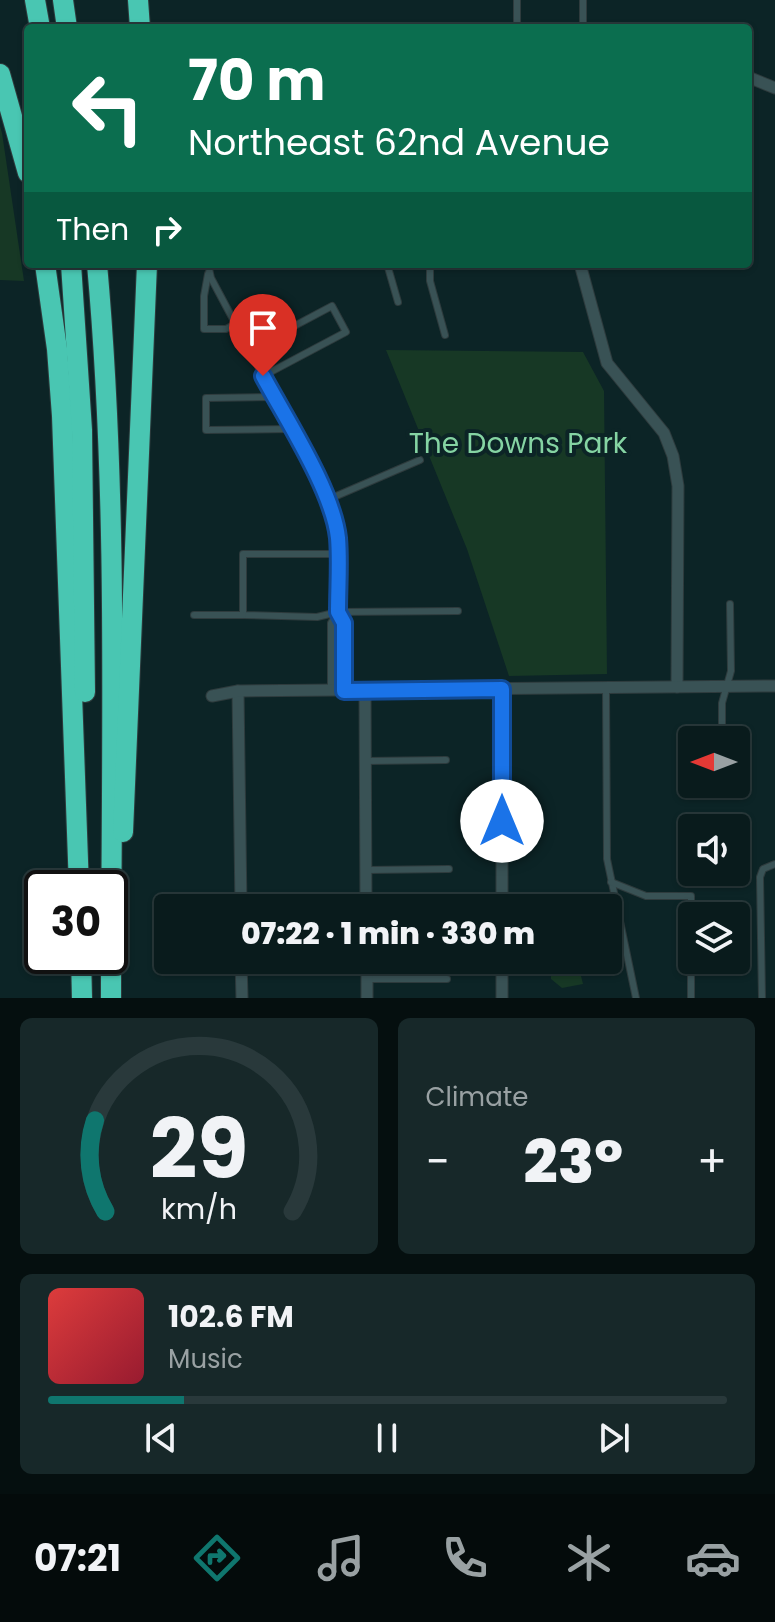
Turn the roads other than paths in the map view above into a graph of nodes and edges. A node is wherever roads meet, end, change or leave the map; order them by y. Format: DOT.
graph roads {
  1 [pos="35,0"];
  2 [pos="63,0"];
  3 [pos="138,0"];
  4 [pos="517,0"];
  5 [pos="583,0"];
  6 [pos="39,24"];
  7 [pos="66,24"];
  8 [pos="140,24"];
  9 [pos="517,24"];
  10 [pos="583,24"];
  11 [pos="0,74"];
  12 [pos="752,79"];
  13 [pos="775,88"];
  14 [pos="24,159"];
  15 [pos="46,268"];
  16 [pos="71,268"];
  17 [pos="97,268"];
  18 [pos="147,268"];
  19 [pos="208,268"];
  20 [pos="208,268"];
  21 [pos="388,268"];
  22 [pos="430,268"];
  23 [pos="581,268"];
  24 [pos="398,302"];
  25 [pos="235,324"];
  26 [pos="445,335"];
  27 [pos="249,350"];
  28 [pos="263,376"];
  29 [pos="275,397"];
  30 [pos="291,429"];
  31 [pos="420,460"];
  32 [pos="327,500"];
  33 [pos="338,554"];
  34 [pos="730,604"];
  35 [pos="458,611"];
  36 [pos="338,612"];
  37 [pos="194,615"];
  38 [pos="243,615"];
  39 [pos="775,686"];
  40 [pos="677,687"];
  41 [pos="727,687"];
  42 [pos="606,688"];
  43 [pos="502,689"];
  44 [pos="365,690"];
  45 [pos="238,691"];
  46 [pos="338,691"];
  47 [pos="212,696"];
  48 [pos="722,726"];
  49 [pos="446,760"];
  50 [pos="365,761"];
  51 [pos="775,864"];
  52 [pos="449,869"];
  53 [pos="81,870"];
  54 [pos="82,870"];
  55 [pos="366,870"];
  56 [pos="611,882"];
  57 [pos="241,894"];
  58 [pos="366,894"];
  59 [pos="502,894"];
  60 [pos="83,974"];
  61 [pos="241,974"];
  62 [pos="367,974"];
  63 [pos="502,974"];
  64 [pos="367,979"];
  65 [pos="447,979"];
  66 [pos="111,991"];
  67 [pos="83,998"];
  68 [pos="242,998"];
  69 [pos="367,998"];
  70 [pos="502,998"];
  71 [pos="636,998"];
  72 [pos="691,998"];
  73 [pos="762,998"];
  1 -- 6 [label="highway"];
  2 -- 7 [label="highway"];
  3 -- 8 [label="highway"];
  4 -- 9 [label="lane"];
  5 -- 10 [label="lane"];
  11 -- 14 [label="highway"];
  12 -- 13 [label="street"];
  15 -- 53 [label="highway"];
  16 -- 54 [label="highway"];
  17 -- 66 [label="highway"];
  18 -- 66 [label="highway"];
  19 -- 25 [label="lane"];
  20 -- 25 [label="lane"];
  21 -- 24 [label="lane"];
  22 -- 26 [label="lane"];
  23 -- 40 [label="street"];
  25 -- 27 [label="lane"];
  27 -- 28 [label="lane"];
  27 -- 28 [label="lane"];
  28 -- 29 [label="lane"];
  29 -- 30 [label="lane"];
  29 -- 30 [label="lane"];
  30 -- 32 [label="lane"];
  31 -- 32 [label="lane"];
  32 -- 33 [label="lane"];
  33 -- 36 [label="lane"];
  33 -- 38 [label="lane"];
  34 -- 41 [label="lane"];
  35 -- 36 [label="lane"];
  36 -- 38 [label="lane"];
  36 -- 46 [label="lane"];
  36 -- 46 [label="lane"];
  37 -- 38 [label="lane"];
  39 -- 41 [label="street"];
  40 -- 41 [label="street"];
  40 -- 42 [label="street"];
  41 -- 48 [label="lane"];
  42 -- 43 [label="street"];
  42 -- 56 [label="lane"];
  43 -- 44 [label="street"];
  43 -- 59 [label="street"];
  44 -- 46 [label="street"];
  44 -- 50 [label="street"];
  45 -- 46 [label="street"];
  45 -- 47 [label="street"];
  45 -- 57 [label="street"];
  49 -- 50 [label="lane"];
  50 -- 55 [label="street"];
  51 -- 73 [label="lane"];
  52 -- 55 [label="lane"];
  55 -- 58 [label="street"];
  56 -- 71 [label="lane"];
  56 -- 72 [label="lane"];
  60 -- 67 [label="highway"];
  61 -- 68 [label="street"];
  62 -- 64 [label="street"];
  63 -- 70 [label="street"];
  64 -- 65 [label="lane"];
  64 -- 69 [label="street"];
}
